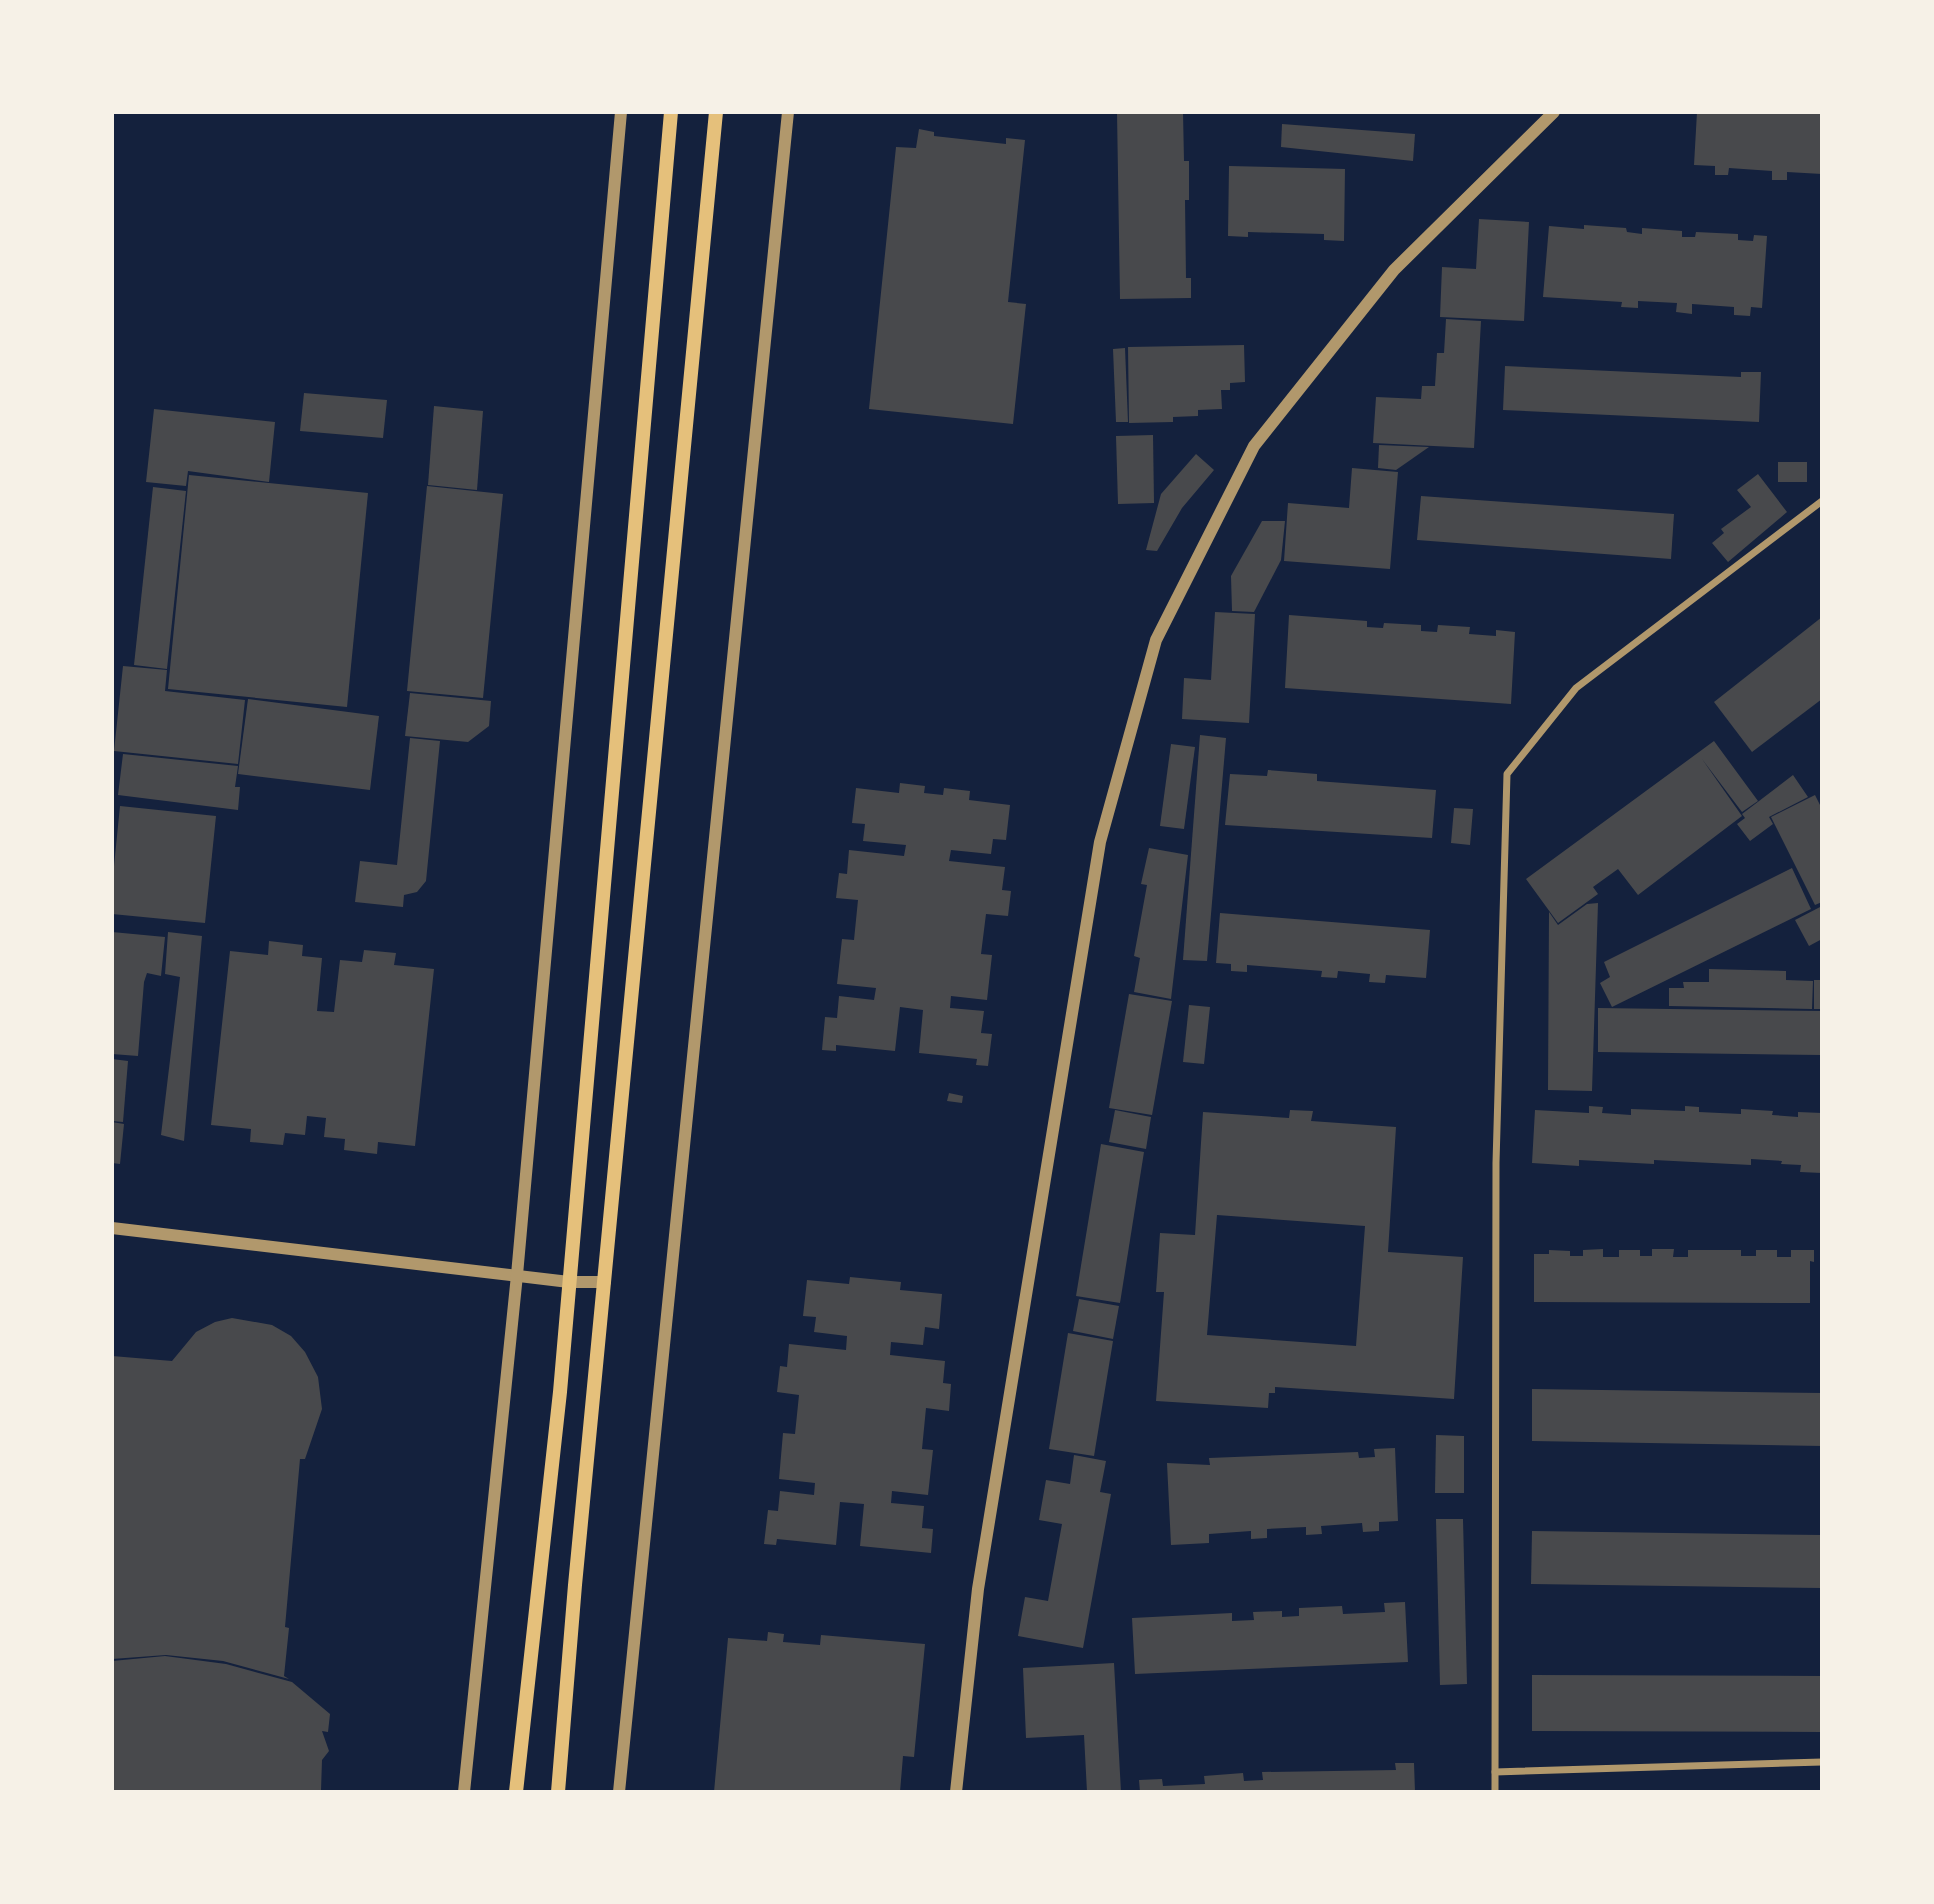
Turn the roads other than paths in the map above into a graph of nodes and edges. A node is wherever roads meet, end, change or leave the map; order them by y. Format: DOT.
graph roads {
  1 [pos="621,112"];
  2 [pos="671,112"];
  3 [pos="716,112"];
  4 [pos="788,112"];
  5 [pos="1554,112"];
  6 [pos="1822,501"];
  7 [pos="112,1228"];
  8 [pos="517,1275"];
  9 [pos="569,1282"];
  10 [pos="605,1282"];
  11 [pos="1822,1762"];
  12 [pos="1495,1772"];
  13 [pos="464,1792"];
  14 [pos="516,1792"];
  15 [pos="558,1792"];
  16 [pos="619,1792"];
  17 [pos="956,1792"];
  18 [pos="1495,1792"];
  1 -- 8 [label="street"];
  2 -- 9 [label="main road"];
  3 -- 10 [label="main road"];
  4 -- 16 [label="street"];
  5 -- 17 [label="street"];
  6 -- 12 [label="street"];
  7 -- 8 [label="street"];
  8 -- 9 [label="street"];
  8 -- 13 [label="street"];
  9 -- 10 [label="street"];
  9 -- 14 [label="main road"];
  10 -- 15 [label="main road"];
  11 -- 12 [label="street"];
  12 -- 18 [label="street"];
}
